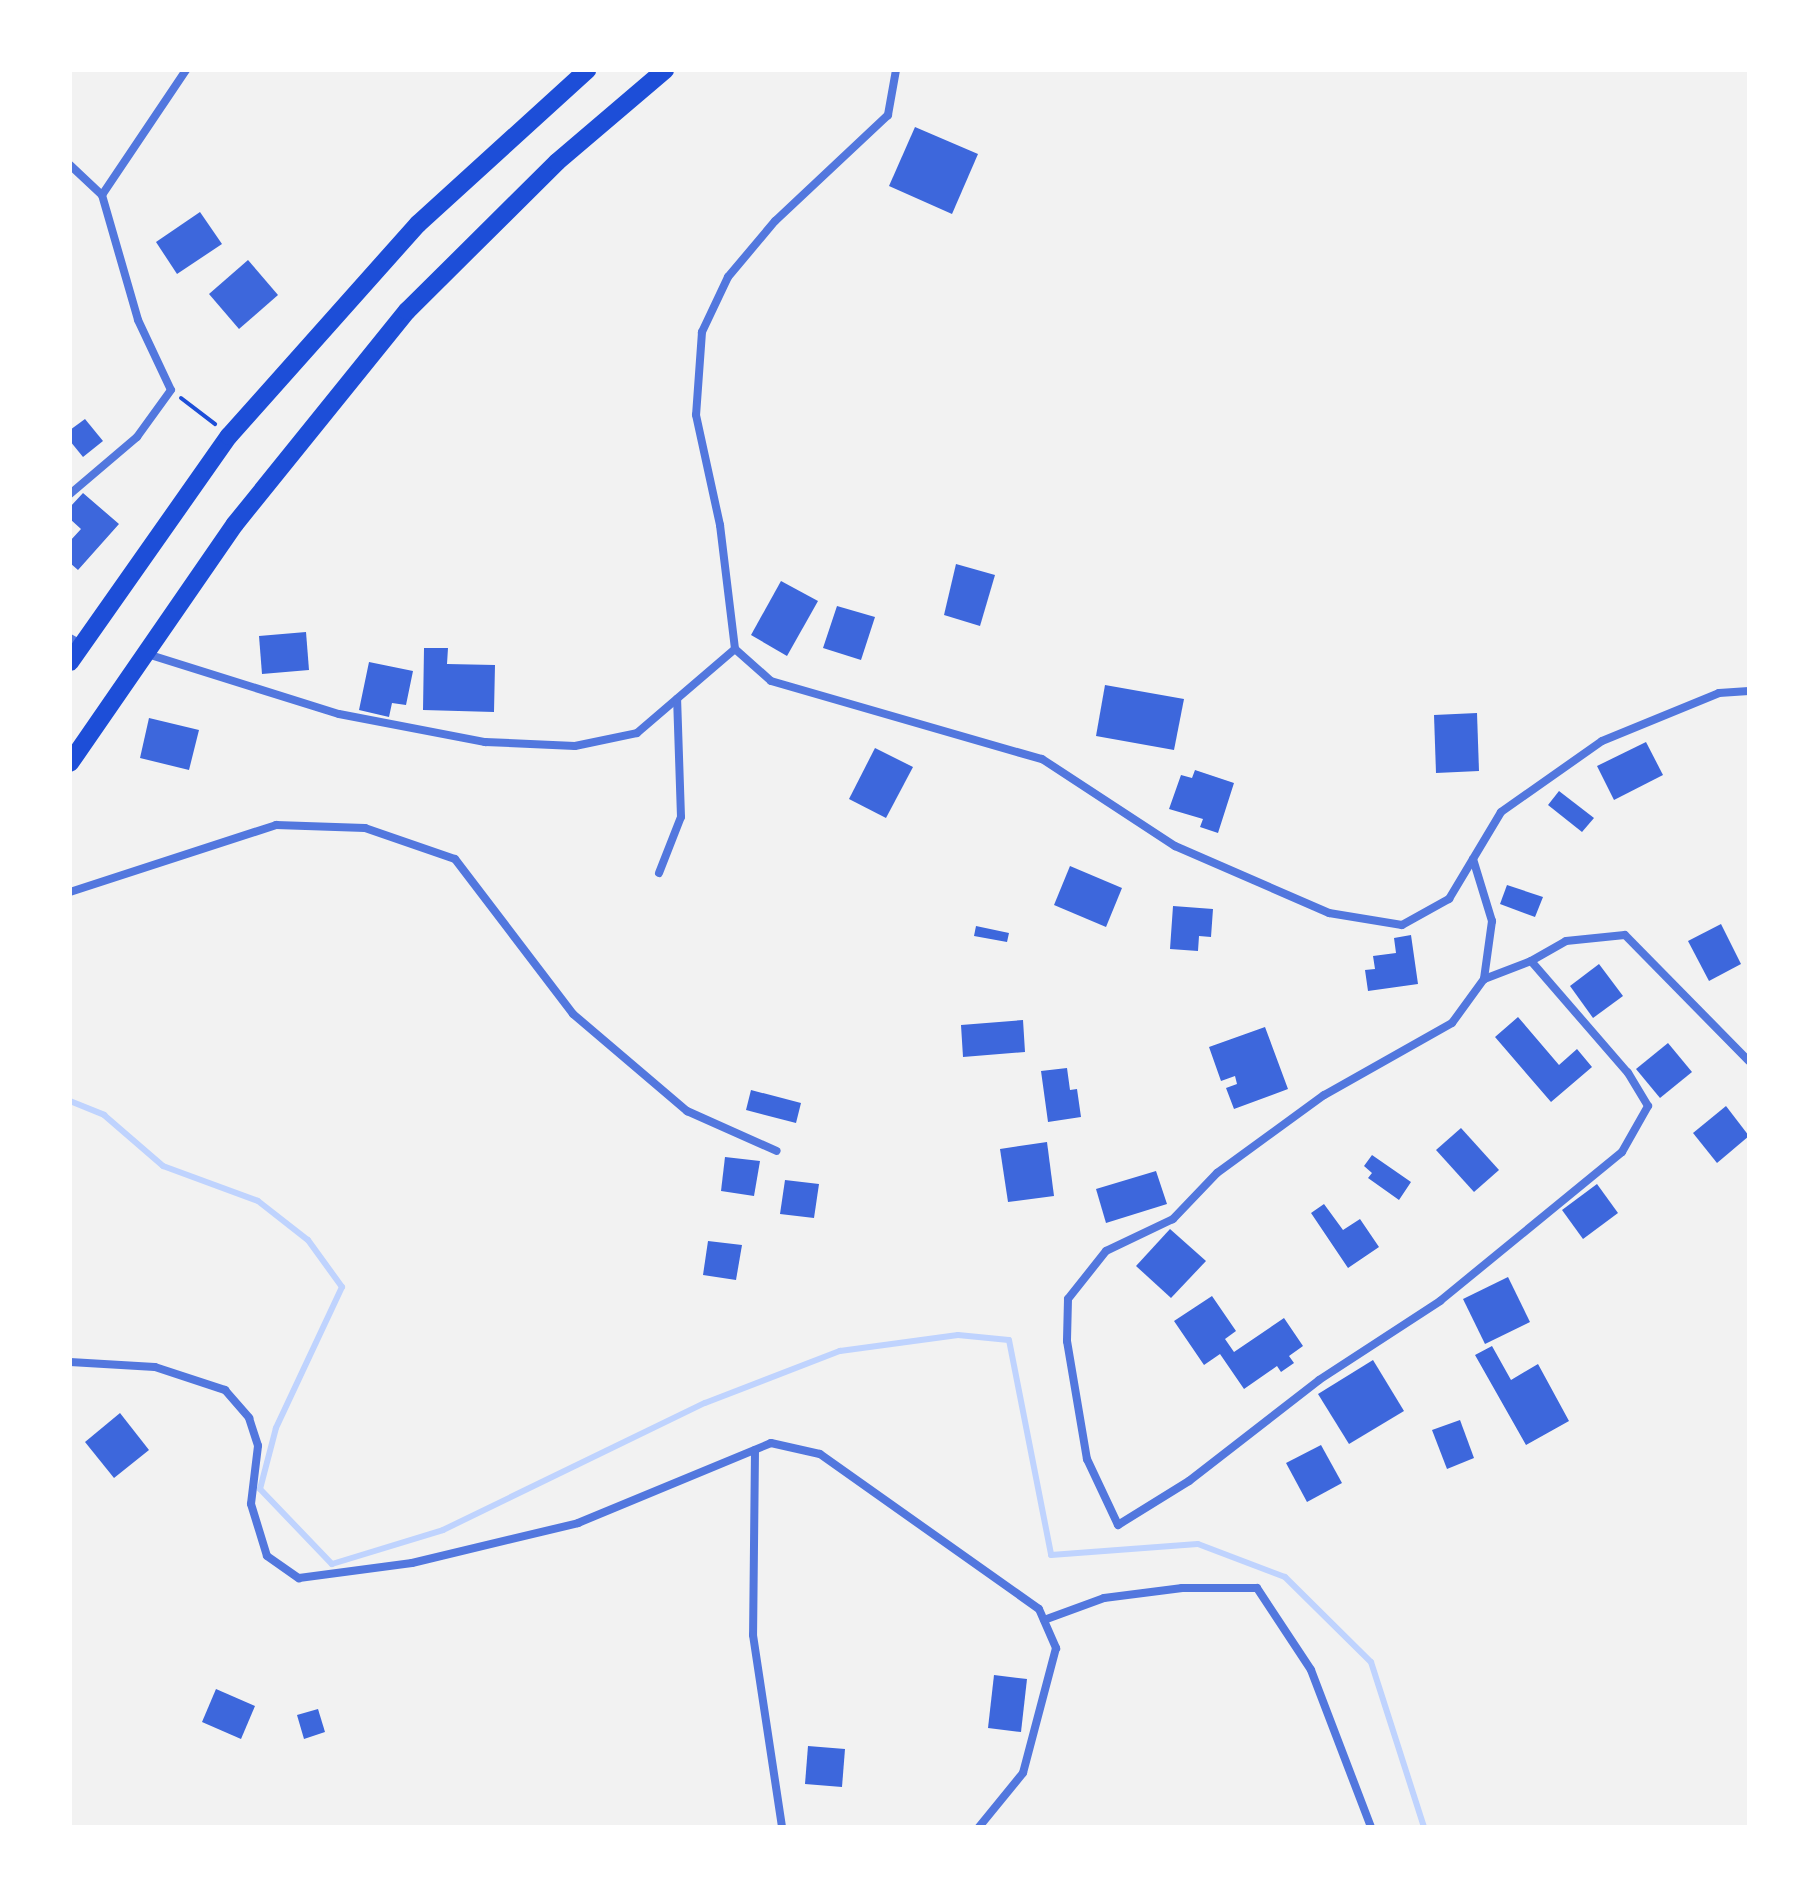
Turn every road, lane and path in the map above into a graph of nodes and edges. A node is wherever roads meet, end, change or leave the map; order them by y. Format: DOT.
graph roads {
  1 [pos="186,70"];
  2 [pos="587,70"];
  3 [pos="665,70"];
  4 [pos="896,70"];
  5 [pos="70,165"];
  6 [pos="102,195"];
  7 [pos="171,390"];
  8 [pos="229,436"];
  9 [pos="70,494"];
  10 [pos="75,641"];
  11 [pos="735,649"];
  12 [pos="144,653"];
  13 [pos="70,662"];
  14 [pos="1749,691"];
  15 [pos="677,699"];
  16 [pos="70,763"];
  17 [pos="1473,859"];
  18 [pos="659,873"];
  19 [pos="70,892"];
  20 [pos="1531,961"];
  21 [pos="1484,979"];
  22 [pos="1749,1061"];
  23 [pos="777,1151"];
  24 [pos="70,1362"];
  25 [pos="755,1450"];
  26 [pos="1044,1620"];
  27 [pos="782,1827"];
  28 [pos="979,1827"];
  29 [pos="1371,1827"];
  1 -- 6 [label="street"];
  2 -- 8 [label="highway"];
  3 -- 12 [label="highway"];
  4 -- 11 [label="street"];
  5 -- 6 [label="street"];
  6 -- 7 [label="street"];
  7 -- 8 [label="path"];
  7 -- 9 [label="street"];
  8 -- 10 [label="highway"];
  10 -- 13 [label="highway"];
  11 -- 15 [label="street"];
  11 -- 17 [label="street"];
  12 -- 15 [label="street"];
  12 -- 16 [label="highway"];
  14 -- 17 [label="street"];
  15 -- 18 [label="street"];
  17 -- 21 [label="street"];
  19 -- 23 [label="street"];
  20 -- 21 [label="street"];
  20 -- 21 [label="street"];
  20 -- 22 [label="street"];
  24 -- 25 [label="street"];
  25 -- 26 [label="street"];
  25 -- 27 [label="street"];
  26 -- 28 [label="street"];
  26 -- 29 [label="street"];
}
